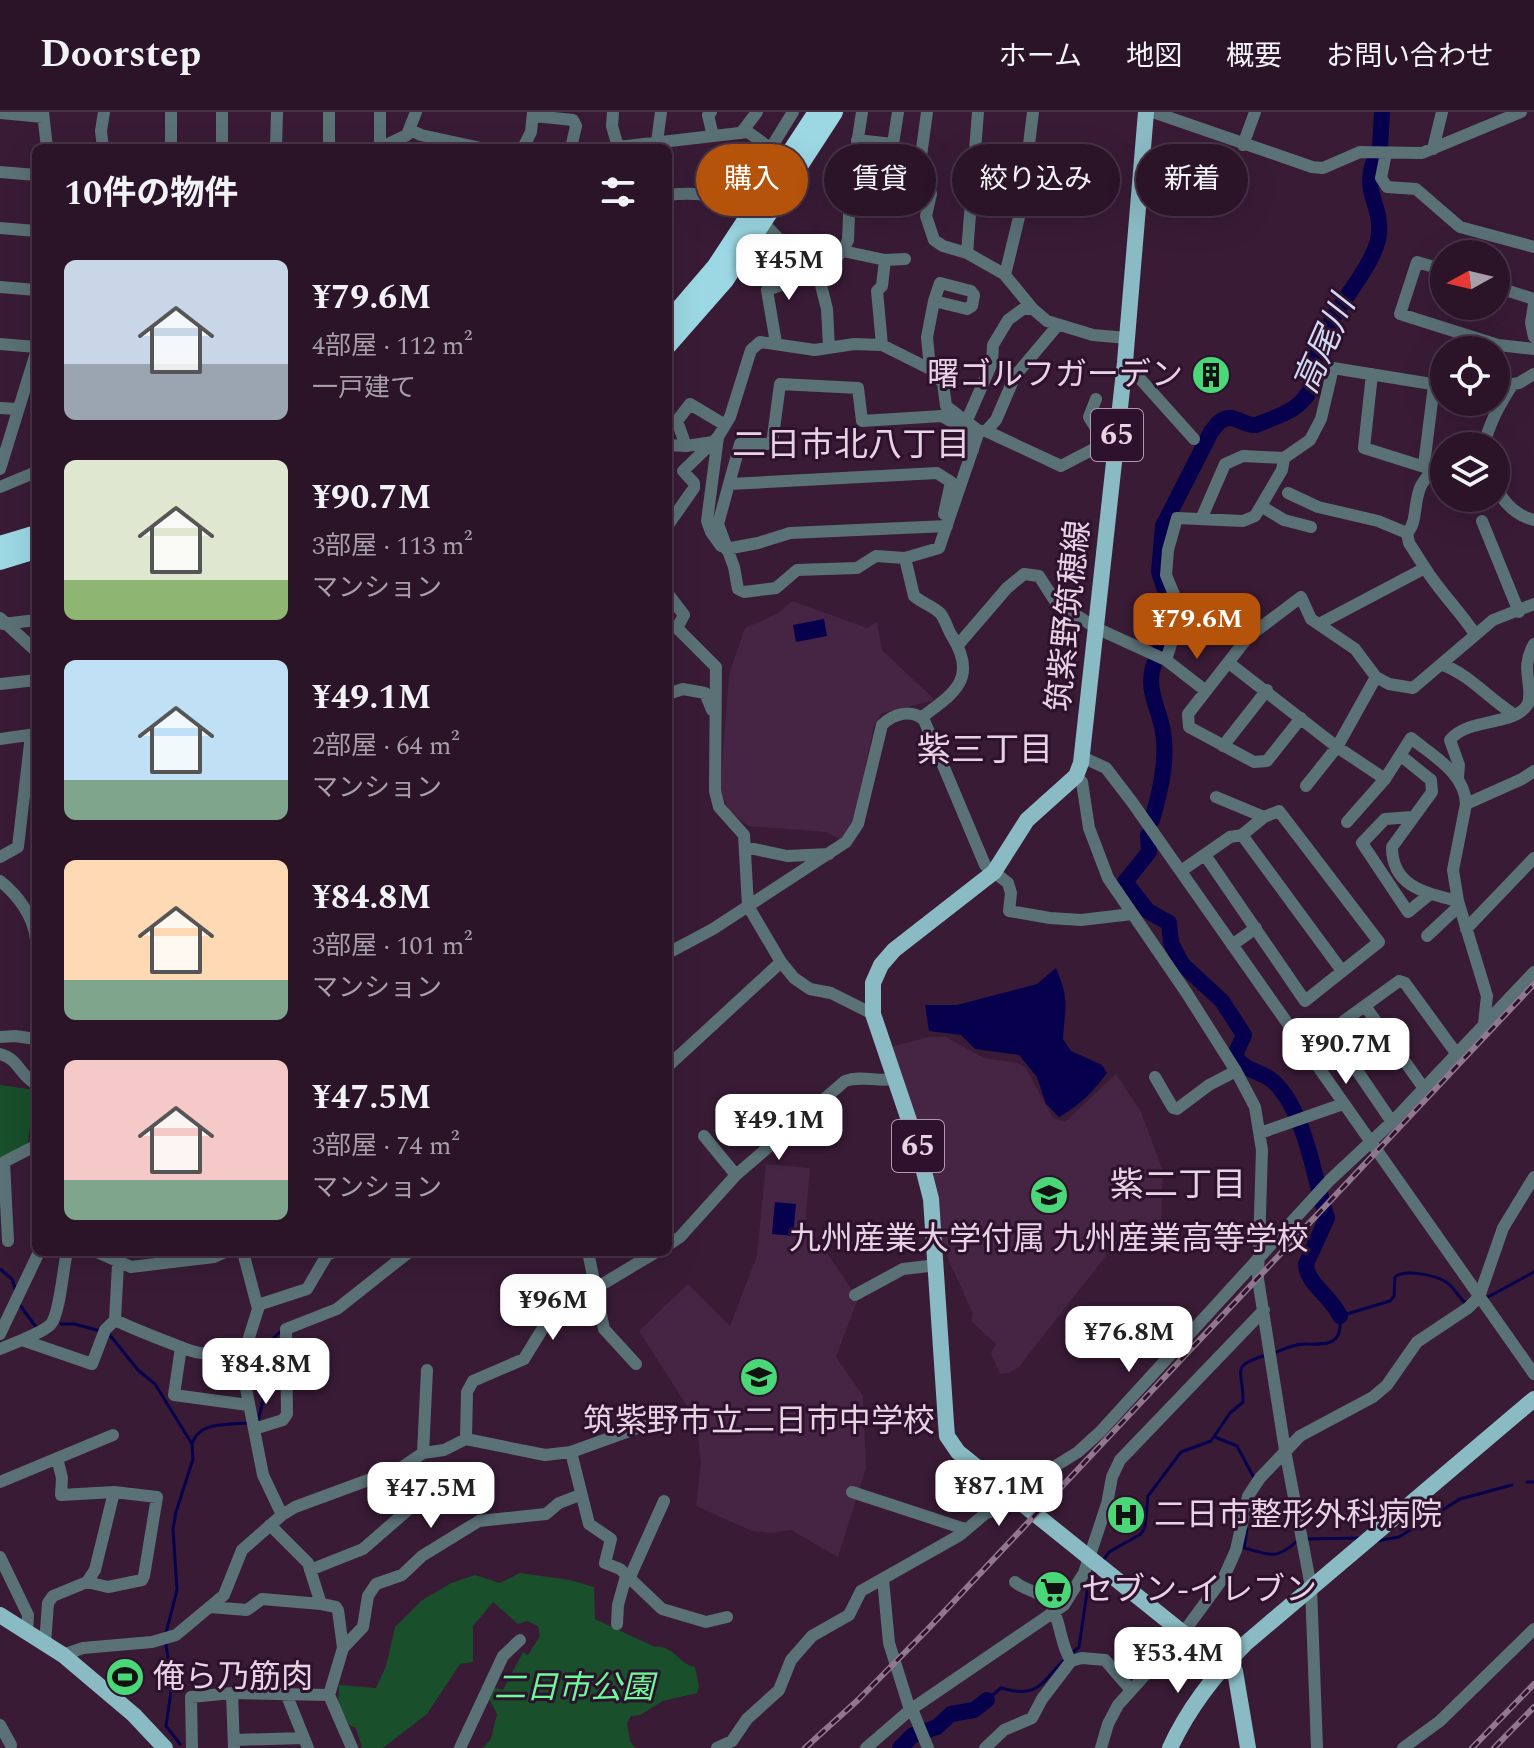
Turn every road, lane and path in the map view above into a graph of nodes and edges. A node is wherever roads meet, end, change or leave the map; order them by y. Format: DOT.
graph roads {
  1 [pos="104,112"];
  2 [pos="171,112"];
  3 [pos="222,112"];
  4 [pos="277,112"];
  5 [pos="329,112"];
  6 [pos="380,112"];
  7 [pos="416,112"];
  8 [pos="613,112"];
  9 [pos="661,112"];
  10 [pos="711,112"];
  11 [pos="757,112"];
  12 [pos="793,112"];
  13 [pos="817,112"];
  14 [pos="834,112"];
  15 [pos="862,112"];
  16 [pos="898,112"];
  17 [pos="927,112"];
  18 [pos="978,112"];
  19 [pos="1033,112"];
  20 [pos="1146,112"];
  21 [pos="1153,112"];
  22 [pos="1255,112"];
  23 [pos="1442,112"];
  24 [pos="1490,112"];
  25 [pos="1521,112"];
  26 [pos="0,113"];
  27 [pos="43,114"];
  28 [pos="533,114"];
  29 [pos="1485,126"];
  30 [pos="741,133"];
  31 [pos="713,136"];
  32 [pos="418,138"];
  33 [pos="857,140"];
  34 [pos="657,142"];
  35 [pos="47,144"];
  36 [pos="103,144"];
  37 [pos="171,144"];
  38 [pos="222,144"];
  39 [pos="276,144"];
  40 [pos="329,144"];
  41 [pos="380,144"];
  42 [pos="388,144"];
  43 [pos="456,144"];
  44 [pos="525,144"];
  45 [pos="572,144"];
  46 [pos="617,144"];
  47 [pos="641,144"];
  48 [pos="765,144"];
  49 [pos="773,144"];
  50 [pos="796,144"];
  51 [pos="807,144"];
  52 [pos="1240,144"];
  53 [pos="1243,144"];
  54 [pos="1248,147"];
  55 [pos="1433,149"];
  56 [pos="1386,153"];
  57 [pos="0,172"];
  58 [pos="32,175"];
  59 [pos="672,195"];
  60 [pos="696,195"];
  61 [pos="747,216"];
  62 [pos="749,216"];
  63 [pos="754,216"];
  64 [pos="0,228"];
  65 [pos="32,231"];
  66 [pos="1534,247"];
  67 [pos="843,251"];
  68 [pos="967,253"];
  69 [pos="905,259"];
  70 [pos="885,260"];
  71 [pos="1430,266"];
  72 [pos="804,270"];
  73 [pos="818,273"];
  74 [pos="1005,275"];
  75 [pos="0,287"];
  76 [pos="32,290"];
  77 [pos="1510,293"];
  78 [pos="934,301"];
  79 [pos="1534,302"];
  80 [pos="1033,309"];
  81 [pos="672,317"];
  82 [pos="1058,325"];
  83 [pos="1534,337"];
  84 [pos="1127,338"];
  85 [pos="672,340"];
  86 [pos="776,343"];
  87 [pos="0,344"];
  88 [pos="882,345"];
  89 [pos="32,347"];
  90 [pos="829,347"];
  91 [pos="1534,349"];
  92 [pos="1125,362"];
  93 [pos="32,365"];
  94 [pos="930,369"];
  95 [pos="1372,374"];
  96 [pos="1534,374"];
  97 [pos="1430,384"];
  98 [pos="1510,386"];
  99 [pos="1096,399"];
  100 [pos="0,408"];
  101 [pos="17,409"];
  102 [pos="967,420"];
  103 [pos="725,425"];
  104 [pos="983,431"];
  105 [pos="1194,439"];
  106 [pos="716,440"];
  107 [pos="1110,444"];
  108 [pos="672,445"];
  109 [pos="686,446"];
  110 [pos="973,450"];
  111 [pos="1289,461"];
  112 [pos="1430,466"];
  113 [pos="0,469"];
  114 [pos="1430,473"];
  115 [pos="32,474"];
  116 [pos="730,484"];
  117 [pos="0,487"];
  118 [pos="1288,493"];
  119 [pos="1261,506"];
  120 [pos="1510,506"];
  121 [pos="1202,517"];
  122 [pos="672,519"];
  123 [pos="1534,520"];
  124 [pos="1482,521"];
  125 [pos="944,526"];
  126 [pos="1311,527"];
  127 [pos="1407,533"];
  128 [pos="32,535"];
  129 [pos="0,545"];
  130 [pos="32,551"];
  131 [pos="727,553"];
  132 [pos="905,558"];
  133 [pos="0,561"];
  134 [pos="1425,568"];
  135 [pos="672,599"];
  136 [pos="1534,604"];
  137 [pos="1519,612"];
  138 [pos="32,620"];
  139 [pos="2,622"];
  140 [pos="1319,624"];
  141 [pos="1096,628"];
  142 [pos="1475,634"];
  143 [pos="1534,644"];
  144 [pos="958,645"];
  145 [pos="32,648"];
  146 [pos="1166,660"];
  147 [pos="1229,663"];
  148 [pos="1443,665"];
  149 [pos="1376,677"];
  150 [pos="32,680"];
  151 [pos="0,684"];
  152 [pos="1267,690"];
  153 [pos="1206,691"];
  154 [pos="672,693"];
  155 [pos="1515,715"];
  156 [pos="922,717"];
  157 [pos="1301,718"];
  158 [pos="715,721"];
  159 [pos="32,735"];
  160 [pos="0,739"];
  161 [pos="1223,746"];
  162 [pos="1337,747"];
  163 [pos="1400,755"];
  164 [pos="1082,757"];
  165 [pos="32,763"];
  166 [pos="1534,771"];
  167 [pos="1076,776"];
  168 [pos="1458,777"];
  169 [pos="1385,779"];
  170 [pos="1306,786"];
  171 [pos="1216,797"];
  172 [pos="1466,804"];
  173 [pos="1264,817"];
  174 [pos="1412,817"];
  175 [pos="1347,822"];
  176 [pos="1242,835"];
  177 [pos="745,847"];
  178 [pos="829,854"];
  179 [pos="1205,855"];
  180 [pos="0,857"];
  181 [pos="1534,858"];
  182 [pos="1181,871"];
  183 [pos="994,872"];
  184 [pos="0,881"];
  185 [pos="1430,894"];
  186 [pos="1458,904"];
  187 [pos="748,906"];
  188 [pos="1132,914"];
  189 [pos="32,920"];
  190 [pos="1256,928"];
  191 [pos="1466,929"];
  192 [pos="1427,936"];
  193 [pos="1232,945"];
  194 [pos="672,951"];
  195 [pos="781,962"];
  196 [pos="1342,971"];
  197 [pos="1534,972"];
  198 [pos="1365,1006"];
  199 [pos="873,1014"];
  200 [pos="1484,1024"];
  201 [pos="0,1037"];
  202 [pos="32,1038"];
  203 [pos="1456,1053"];
  204 [pos="0,1054"];
  205 [pos="672,1062"];
  206 [pos="1236,1071"];
  207 [pos="1155,1077"];
  208 [pos="894,1079"];
  209 [pos="32,1082"];
  210 [pos="1423,1087"];
  211 [pos="1343,1104"];
  212 [pos="1392,1122"];
  213 [pos="1260,1133"];
  214 [pos="704,1136"];
  215 [pos="1369,1142"];
  216 [pos="32,1150"];
  217 [pos="736,1175"];
  218 [pos="1534,1177"];
  219 [pos="8,1241"];
  220 [pos="672,1242"];
  221 [pos="37,1256"];
  222 [pos="66,1256"];
  223 [pos="104,1256"];
  224 [pos="216,1256"];
  225 [pos="244,1256"];
  226 [pos="326,1256"];
  227 [pos="404,1256"];
  228 [pos="589,1256"];
  229 [pos="649,1256"];
  230 [pos="1257,1262"];
  231 [pos="118,1264"];
  232 [pos="937,1265"];
  233 [pos="596,1286"];
  234 [pos="855,1295"];
  235 [pos="1479,1297"];
  236 [pos="258,1305"];
  237 [pos="1264,1310"];
  238 [pos="115,1320"];
  239 [pos="0,1334"];
  240 [pos="22,1340"];
  241 [pos="181,1347"];
  242 [pos="0,1349"];
  243 [pos="243,1358"];
  244 [pos="636,1364"];
  245 [pos="427,1370"];
  246 [pos="1534,1374"];
  247 [pos="1534,1399"];
  248 [pos="248,1405"];
  249 [pos="643,1426"];
  250 [pos="254,1429"];
  251 [pos="113,1435"];
  252 [pos="466,1439"];
  253 [pos="1285,1450"];
  254 [pos="571,1452"];
  255 [pos="423,1453"];
  256 [pos="57,1458"];
  257 [pos="0,1482"];
  258 [pos="432,1489"];
  259 [pos="114,1492"];
  260 [pos="852,1492"];
  261 [pos="580,1495"];
  262 [pos="1014,1499"];
  263 [pos="664,1501"];
  264 [pos="282,1515"];
  265 [pos="270,1525"];
  266 [pos="965,1529"];
  267 [pos="0,1557"];
  268 [pos="1090,1559"];
  269 [pos="310,1570"];
  270 [pos="627,1578"];
  271 [pos="883,1579"];
  272 [pos="87,1582"];
  273 [pos="1015,1582"];
  274 [pos="1311,1587"];
  275 [pos="321,1604"];
  276 [pos="210,1607"];
  277 [pos="1054,1613"];
  278 [pos="727,1617"];
  279 [pos="3,1622"];
  280 [pos="617,1624"];
  281 [pos="1534,1629"];
  282 [pos="27,1632"];
  283 [pos="1183,1633"];
  284 [pos="520,1640"];
  285 [pos="45,1644"];
  286 [pos="343,1648"];
  287 [pos="63,1655"];
  288 [pos="1069,1657"];
  289 [pos="1225,1664"];
  290 [pos="1131,1690"];
  291 [pos="232,1693"];
  292 [pos="329,1695"];
  293 [pos="287,1696"];
  294 [pos="911,1710"];
  295 [pos="0,1725"];
  296 [pos="306,1743"];
  297 [pos="234,1744"];
  298 [pos="926,1744"];
  299 [pos="11,1745"];
  300 [pos="165,1748"];
  301 [pos="192,1748"];
  302 [pos="352,1748"];
  303 [pos="460,1748"];
  304 [pos="717,1748"];
  305 [pos="866,1748"];
  306 [pos="985,1748"];
  307 [pos="1101,1748"];
  308 [pos="1170,1748"];
  309 [pos="1248,1748"];
  310 [pos="1317,1748"];
  311 [pos="1403,1748"];
  1 -- 36 [label="street"];
  2 -- 37 [label="street"];
  3 -- 38 [label="street"];
  4 -- 39 [label="street"];
  5 -- 40 [label="street"];
  6 -- 41 [label="street"];
  7 -- 32 [label="street"];
  8 -- 46 [label="street"];
  9 -- 34 [label="street"];
  10 -- 31 [label="street"];
  11 -- 30 [label="street"];
  12 -- 49 [label="street"];
  13 -- 50 [label="highway"];
  14 -- 51 [label="highway"];
  15 -- 33 [label="street"];
  16 -- 33 [label="street"];
  17 -- 68 [label="street"];
  18 -- 68 [label="street"];
  19 -- 74 [label="street"];
  20 -- 84 [label="main road, 筑紫野筑穂線 / 65"];
  21 -- 52 [label="street"];
  22 -- 53 [label="street"];
  23 -- 55 [label="street"];
  24 -- 29 [label="street"];
  25 -- 29 [label="street"];
  26 -- 27 [label="street"];
  27 -- 35 [label="street"];
  28 -- 44 [label="street"];
  28 -- 45 [label="street"];
  29 -- 55 [label="street"];
  30 -- 31 [label="street"];
  30 -- 48 [label="street"];
  31 -- 34 [label="street"];
  32 -- 42 [label="street"];
  32 -- 43 [label="street"];
  33 -- 67 [label="street"];
  34 -- 47 [label="street"];
  54 -- 56 [label="street"];
  55 -- 56 [label="street"];
  56 -- 66 [label="street"];
  57 -- 58 [label="street"];
  59 -- 60 [label="street"];
  61 -- 81 [label="highway"];
  62 -- 85 [label="highway"];
  63 -- 72 [label="street"];
  64 -- 65 [label="street"];
  67 -- 70 [label="street"];
  67 -- 73 [label="street"];
  68 -- 74 [label="street"];
  69 -- 70 [label="street"];
  70 -- 88 [label="street"];
  71 -- 91 [label="street"];
  72 -- 73 [label="street"];
  72 -- 86 [label="street"];
  73 -- 90 [label="street"];
  74 -- 80 [label="street"];
  75 -- 76 [label="street"];
  77 -- 79 [label="street"];
  78 -- 94 [label="street"];
  79 -- 83 [label="street"];
  80 -- 82 [label="street"];
  80 -- 102 [label="street"];
  82 -- 84 [label="street"];
  82 -- 104 [label="street"];
  84 -- 92 [label="main road, 筑紫野筑穂線 / 65"];
  86 -- 90 [label="street"];
  86 -- 103 [label="street"];
  87 -- 89 [label="street"];
  88 -- 90 [label="street"];
  88 -- 94 [label="street"];
  92 -- 105 [label="street"];
  92 -- 107 [label="main road, 筑紫野筑穂線 / 65"];
  93 -- 101 [label="street"];
  94 -- 102 [label="street"];
  95 -- 97 [label="street"];
  95 -- 111 [label="street"];
  95 -- 112 [label="street"];
  96 -- 98 [label="street"];
  99 -- 107 [label="street"];
  100 -- 101 [label="street"];
  101 -- 113 [label="street"];
  102 -- 104 [label="street"];
  103 -- 106 [label="street"];
  103 -- 109 [label="street"];
  104 -- 107 [label="street"];
  104 -- 110 [label="street"];
  106 -- 109 [label="street"];
  106 -- 122 [label="street"];
  106 -- 131 [label="street"];
  107 -- 141 [label="main road, 筑紫野筑穂線 / 65"];
  108 -- 109 [label="street"];
  110 -- 116 [label="street"];
  110 -- 125 [label="street"];
  111 -- 119 [label="street"];
  111 -- 121 [label="street"];
  114 -- 127 [label="street"];
  115 -- 117 [label="street"];
  116 -- 125 [label="street"];
  116 -- 131 [label="street"];
  118 -- 127 [label="street"];
  119 -- 121 [label="street"];
  119 -- 126 [label="street"];
  120 -- 123 [label="street"];
  121 -- 146 [label="street"];
  124 -- 137 [label="street"];
  125 -- 131 [label="street"];
  125 -- 132 [label="street"];
  127 -- 134 [label="street"];
  128 -- 129 [label="highway"];
  130 -- 133 [label="highway"];
  131 -- 132 [label="street"];
  132 -- 144 [label="street"];
  134 -- 140 [label="street"];
  134 -- 142 [label="street"];
  135 -- 158 [label="street"];
  136 -- 137 [label="street"];
  137 -- 142 [label="street"];
  138 -- 139 [label="street"];
  139 -- 145 [label="street"];
  140 -- 147 [label="street"];
  140 -- 149 [label="street"];
  141 -- 144 [label="street"];
  141 -- 146 [label="street"];
  141 -- 164 [label="main road, 筑紫野筑穂線 / 65"];
  142 -- 148 [label="street"];
  143 -- 155 [label="street"];
  144 -- 156 [label="street"];
  146 -- 153 [label="street"];
  147 -- 152 [label="street"];
  147 -- 153 [label="street"];
  148 -- 149 [label="street"];
  148 -- 155 [label="street"];
  149 -- 162 [label="street"];
  150 -- 151 [label="street"];
  152 -- 157 [label="street"];
  152 -- 161 [label="street"];
  153 -- 161 [label="street"];
  154 -- 158 [label="street"];
  155 -- 168 [label="street"];
  156 -- 178 [label="street"];
  156 -- 183 [label="street"];
  157 -- 161 [label="street"];
  157 -- 162 [label="street"];
  158 -- 177 [label="street"];
  159 -- 160 [label="street"];
  162 -- 169 [label="street"];
  162 -- 170 [label="street"];
  163 -- 168 [label="street"];
  163 -- 169 [label="street"];
  163 -- 174 [label="street"];
  164 -- 167 [label="main road, 筑紫野筑穂線 / 65"];
  164 -- 182 [label="street"];
  165 -- 180 [label="street"];
  166 -- 172 [label="street"];
  167 -- 183 [label="main road, 65"];
  167 -- 188 [label="street"];
  168 -- 172 [label="street"];
  169 -- 175 [label="street"];
  171 -- 173 [label="street"];
  172 -- 186 [label="street"];
  173 -- 176 [label="street"];
  173 -- 196 [label="street"];
  174 -- 185 [label="street"];
  174 -- 185 [label="street"];
  176 -- 179 [label="street"];
  176 -- 196 [label="street"];
  177 -- 178 [label="street"];
  177 -- 187 [label="street"];
  178 -- 187 [label="street"];
  179 -- 182 [label="street"];
  179 -- 190 [label="street"];
  181 -- 191 [label="street"];
  182 -- 193 [label="street"];
  183 -- 188 [label="street"];
  183 -- 199 [label="main road, 65"];
  184 -- 189 [label="street"];
  185 -- 186 [label="street"];
  186 -- 191 [label="street"];
  186 -- 192 [label="street"];
  187 -- 194 [label="street"];
  187 -- 195 [label="street"];
  188 -- 206 [label="street"];
  190 -- 193 [label="street"];
  190 -- 196 [label="street"];
  191 -- 200 [label="street"];
  193 -- 211 [label="street"];
  195 -- 199 [label="street"];
  195 -- 205 [label="street"];
  197 -- 200 [label="street"];
  198 -- 203 [label="street"];
  198 -- 210 [label="street"];
  198 -- 212 [label="street"];
  199 -- 208 [label="main road, 65"];
  200 -- 203 [label="street"];
  201 -- 202 [label="street"];
  203 -- 210 [label="street"];
  204 -- 209 [label="street"];
  206 -- 207 [label="street"];
  206 -- 213 [label="street"];
  208 -- 217 [label="street"];
  208 -- 232 [label="main road, 65"];
  210 -- 212 [label="street"];
  211 -- 213 [label="street"];
  211 -- 215 [label="street"];
  212 -- 215 [label="street"];
  213 -- 230 [label="street"];
  214 -- 217 [label="street"];
  215 -- 230 [label="street"];
  215 -- 235 [label="street"];
  216 -- 219 [label="street"];
  217 -- 220 [label="street"];
  218 -- 235 [label="street"];
  221 -- 239 [label="street"];
  222 -- 240 [label="street"];
  223 -- 231 [label="street"];
  224 -- 231 [label="street"];
  225 -- 236 [label="street"];
  226 -- 236 [label="street"];
  227 -- 250 [label="street"];
  228 -- 233 [label="street"];
  229 -- 233 [label="street"];
  230 -- 237 [label="street"];
  230 -- 262 [label="street"];
  231 -- 238 [label="street"];
  232 -- 234 [label="street"];
  232 -- 262 [label="main road, 65"];
  233 -- 244 [label="street"];
  233 -- 252 [label="street"];
  235 -- 246 [label="street"];
  235 -- 253 [label="street"];
  236 -- 243 [label="street"];
  237 -- 253 [label="street"];
  237 -- 268 [label="street"];
  238 -- 240 [label="street"];
  238 -- 241 [label="street"];
  240 -- 242 [label="street"];
  241 -- 243 [label="street"];
  241 -- 248 [label="street"];
  243 -- 248 [label="street"];
  245 -- 255 [label="street"];
  247 -- 274 [label="main road"];
  248 -- 250 [label="street"];
  249 -- 254 [label="street"];
  250 -- 264 [label="street"];
  251 -- 256 [label="street"];
  252 -- 254 [label="street"];
  252 -- 255 [label="street"];
  253 -- 274 [label="street"];
  253 -- 283 [label="street"];
  254 -- 261 [label="street"];
  255 -- 264 [label="street"];
  256 -- 257 [label="street"];
  256 -- 259 [label="street"];
  258 -- 269 [label="street"];
  259 -- 272 [label="street"];
  259 -- 272 [label="street"];
  260 -- 266 [label="street"];
  261 -- 270 [label="street"];
  261 -- 286 [label="street"];
  262 -- 266 [label="street"];
  262 -- 268 [label="main road, 65"];
  263 -- 270 [label="street"];
  264 -- 265 [label="street"];
  265 -- 269 [label="street"];
  265 -- 276 [label="street"];
  266 -- 271 [label="street"];
  267 -- 282 [label="street"];
  268 -- 277 [label="street"];
  268 -- 283 [label="main road, 65"];
  269 -- 275 [label="street"];
  270 -- 278 [label="street"];
  270 -- 280 [label="street"];
  271 -- 294 [label="street"];
  271 -- 304 [label="street"];
  272 -- 285 [label="street"];
  273 -- 277 [label="street"];
  274 -- 289 [label="main road"];
  274 -- 310 [label="street"];
  275 -- 276 [label="street"];
  275 -- 286 [label="street"];
  276 -- 287 [label="street"];
  277 -- 288 [label="street"];
  277 -- 294 [label="street"];
  279 -- 282 [label="main road"];
  281 -- 311 [label="street"];
  282 -- 285 [label="main road"];
  283 -- 289 [label="main road, 65"];
  283 -- 290 [label="street"];
  284 -- 303 [label="street"];
  285 -- 287 [label="main road"];
  286 -- 292 [label="street"];
  287 -- 300 [label="main road"];
  288 -- 290 [label="street"];
  288 -- 306 [label="street"];
  289 -- 308 [label="main road"];
  289 -- 309 [label="main road"];
  290 -- 307 [label="street"];
  291 -- 293 [label="street"];
  291 -- 297 [label="street"];
  291 -- 301 [label="street"];
  292 -- 293 [label="street"];
  292 -- 302 [label="street"];
  293 -- 296 [label="street"];
  294 -- 298 [label="street"];
  294 -- 305 [label="street"];
  295 -- 299 [label="street"];
  296 -- 297 [label="street"];
}
